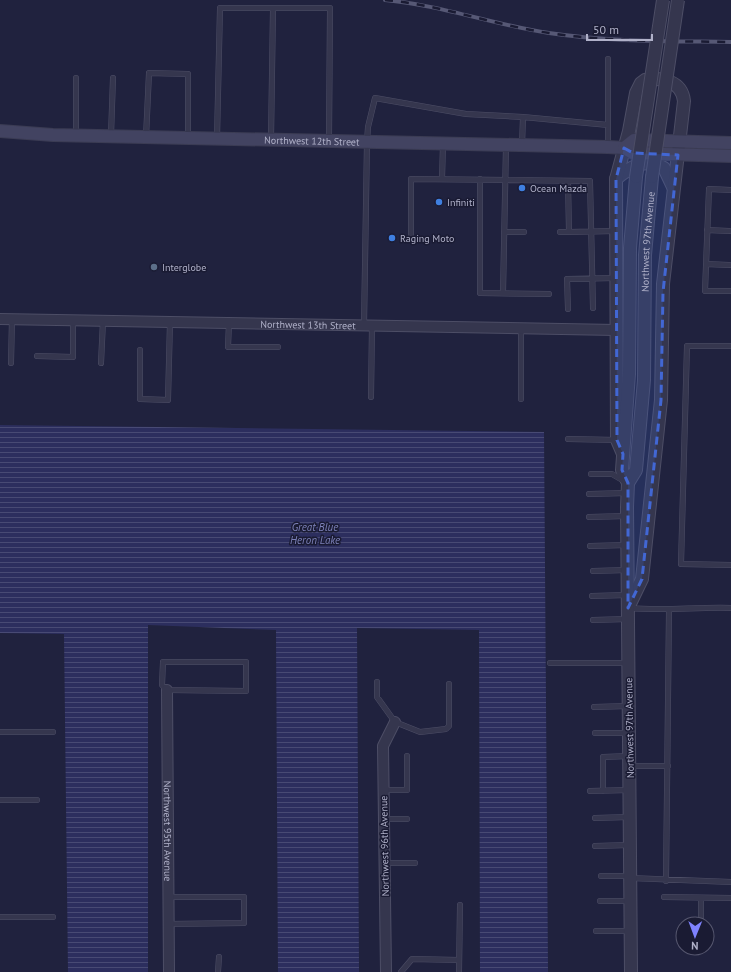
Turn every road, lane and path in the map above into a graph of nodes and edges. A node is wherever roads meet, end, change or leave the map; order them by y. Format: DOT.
graph roads {
  1 [pos="663,0"];
  2 [pos="678,0"];
  3 [pos="273,8"];
  4 [pos="608,59"];
  5 [pos="76,78"];
  6 [pos="113,78"];
  7 [pos="523,117"];
  8 [pos="608,125"];
  9 [pos="0,131"];
  10 [pos="76,136"];
  11 [pos="111,136"];
  12 [pos="146,137"];
  13 [pos="188,138"];
  14 [pos="217,138"];
  15 [pos="271,140"];
  16 [pos="328,141"];
  17 [pos="367,142"];
  18 [pos="679,142"];
  19 [pos="731,143"];
  20 [pos="443,144"];
  21 [pos="506,145"];
  22 [pos="522,145"];
  23 [pos="608,147"];
  24 [pos="624,148"];
  25 [pos="678,154"];
  26 [pos="731,156"];
  27 [pos="442,179"];
  28 [pos="480,179"];
  29 [pos="616,179"];
  30 [pos="505,180"];
  31 [pos="568,180"];
  32 [pos="674,190"];
  33 [pos="731,190"];
  34 [pos="707,230"];
  35 [pos="615,231"];
  36 [pos="729,231"];
  37 [pos="504,232"];
  38 [pos="524,232"];
  39 [pos="560,232"];
  40 [pos="569,232"];
  41 [pos="591,232"];
  42 [pos="411,236"];
  43 [pos="706,264"];
  44 [pos="729,265"];
  45 [pos="592,278"];
  46 [pos="615,278"];
  47 [pos="731,292"];
  48 [pos="504,293"];
  49 [pos="549,294"];
  50 [pos="568,308"];
  51 [pos="592,308"];
  52 [pos="0,319"];
  53 [pos="12,319"];
  54 [pos="73,320"];
  55 [pos="103,321"];
  56 [pos="170,322"];
  57 [pos="229,323"];
  58 [pos="368,326"];
  59 [pos="521,328"];
  60 [pos="616,330"];
  61 [pos="731,346"];
  62 [pos="278,347"];
  63 [pos="140,350"];
  64 [pos="37,356"];
  65 [pos="12,363"];
  66 [pos="101,363"];
  67 [pos="371,397"];
  68 [pos="521,399"];
  69 [pos="568,439"];
  70 [pos="617,440"];
  71 [pos="623,454"];
  72 [pos="591,474"];
  73 [pos="628,488"];
  74 [pos="589,494"];
  75 [pos="627,516"];
  76 [pos="589,517"];
  77 [pos="627,545"];
  78 [pos="590,546"];
  79 [pos="731,565"];
  80 [pos="627,570"];
  81 [pos="593,571"];
  82 [pos="627,595"];
  83 [pos="592,596"];
  84 [pos="731,608"];
  85 [pos="669,610"];
  86 [pos="628,614"];
  87 [pos="593,620"];
  88 [pos="550,663"];
  89 [pos="628,663"];
  90 [pos="377,682"];
  91 [pos="449,684"];
  92 [pos="167,690"];
  93 [pos="628,706"];
  94 [pos="594,707"];
  95 [pos="395,722"];
  96 [pos="0,732"];
  97 [pos="53,732"];
  98 [pos="595,733"];
  99 [pos="629,733"];
  100 [pos="407,756"];
  101 [pos="629,761"];
  102 [pos="668,766"];
  103 [pos="384,790"];
  104 [pos="630,790"];
  105 [pos="590,791"];
  106 [pos="603,791"];
  107 [pos="0,800"];
  108 [pos="38,800"];
  109 [pos="630,817"];
  110 [pos="595,818"];
  111 [pos="384,819"];
  112 [pos="407,819"];
  113 [pos="630,845"];
  114 [pos="595,846"];
  115 [pos="384,863"];
  116 [pos="415,863"];
  117 [pos="600,876"];
  118 [pos="630,877"];
  119 [pos="666,881"];
  120 [pos="731,882"];
  121 [pos="168,897"];
  122 [pos="664,897"];
  123 [pos="701,898"];
  124 [pos="731,898"];
  125 [pos="600,901"];
  126 [pos="630,901"];
  127 [pos="460,905"];
  128 [pos="701,916"];
  129 [pos="0,917"];
  130 [pos="53,917"];
  131 [pos="168,924"];
  132 [pos="596,931"];
  133 [pos="631,931"];
  134 [pos="219,957"];
  135 [pos="459,960"];
  136 [pos="169,972"];
  137 [pos="218,972"];
  138 [pos="386,972"];
  139 [pos="401,972"];
  140 [pos="459,972"];
  141 [pos="631,972"];
  1 -- 71 [label="street, Northwest 97th Avenue, bridge"];
  2 -- 73 [label="street, Northwest 97th Avenue, bridge"];
  3 -- 14 [label="lane"];
  3 -- 15 [label="lane"];
  3 -- 16 [label="lane"];
  4 -- 8 [label="lane"];
  5 -- 10 [label="lane"];
  6 -- 11 [label="lane"];
  7 -- 8 [label="lane"];
  7 -- 17 [label="lane"];
  7 -- 22 [label="lane"];
  8 -- 23 [label="lane"];
  9 -- 10 [label="main road, Northwest 12th Street"];
  10 -- 11 [label="main road, Northwest 12th Street"];
  11 -- 12 [label="main road, Northwest 12th Street"];
  12 -- 13 [label="main road, Northwest 12th Street"];
  12 -- 13 [label="lane"];
  13 -- 14 [label="main road, Northwest 12th Street"];
  14 -- 15 [label="main road, Northwest 12th Street"];
  15 -- 16 [label="main road, Northwest 12th Street"];
  16 -- 17 [label="main road, Northwest 12th Street"];
  17 -- 20 [label="main road, Northwest 12th Street"];
  17 -- 58 [label="lane"];
  18 -- 19 [label="main road, Northwest 12th Street"];
  18 -- 24 [label="main road, Northwest 12th Street"];
  18 -- 24 [label="street"];
  18 -- 25 [label="street"];
  20 -- 21 [label="main road, Northwest 12th Street"];
  20 -- 27 [label="lane"];
  21 -- 22 [label="main road, Northwest 12th Street"];
  21 -- 30 [label="lane"];
  22 -- 23 [label="main road, Northwest 12th Street"];
  23 -- 24 [label="main road, Northwest 12th Street"];
  24 -- 25 [label="main road, Northwest 12th Street"];
  24 -- 29 [label="street"];
  25 -- 26 [label="main road, Northwest 12th Street"];
  25 -- 32 [label="street"];
  27 -- 28 [label="lane"];
  27 -- 42 [label="lane"];
  28 -- 30 [label="lane"];
  28 -- 48 [label="lane"];
  29 -- 32 [label="street"];
  29 -- 35 [label="street"];
  30 -- 31 [label="lane"];
  30 -- 37 [label="lane"];
  31 -- 40 [label="lane"];
  31 -- 41 [label="lane"];
  32 -- 86 [label="street"];
  33 -- 34 [label="lane"];
  34 -- 36 [label="lane"];
  34 -- 43 [label="lane"];
  35 -- 41 [label="lane"];
  35 -- 46 [label="street"];
  37 -- 38 [label="lane"];
  37 -- 48 [label="lane"];
  39 -- 40 [label="lane"];
  40 -- 41 [label="lane"];
  41 -- 45 [label="lane"];
  43 -- 44 [label="lane"];
  43 -- 47 [label="lane"];
  45 -- 46 [label="lane"];
  45 -- 50 [label="lane"];
  45 -- 51 [label="lane"];
  46 -- 60 [label="street"];
  48 -- 49 [label="lane"];
  52 -- 53 [label="street, Northwest 13th Street"];
  53 -- 54 [label="street, Northwest 13th Street"];
  53 -- 65 [label="lane"];
  54 -- 55 [label="street, Northwest 13th Street"];
  54 -- 64 [label="lane"];
  55 -- 56 [label="street, Northwest 13th Street"];
  55 -- 66 [label="lane"];
  56 -- 57 [label="street, Northwest 13th Street"];
  56 -- 63 [label="lane"];
  57 -- 58 [label="street, Northwest 13th Street"];
  57 -- 62 [label="lane"];
  58 -- 59 [label="street, Northwest 13th Street"];
  58 -- 67 [label="lane"];
  59 -- 60 [label="street, Northwest 13th Street"];
  59 -- 68 [label="lane"];
  60 -- 70 [label="street"];
  61 -- 79 [label="lane"];
  69 -- 70 [label="lane"];
  70 -- 71 [label="street"];
  71 -- 73 [label="street, Northwest 97th Avenue"];
  72 -- 73 [label="lane"];
  73 -- 74 [label="lane"];
  73 -- 75 [label="street, Northwest 97th Avenue"];
  75 -- 76 [label="lane"];
  75 -- 77 [label="street, Northwest 97th Avenue"];
  77 -- 78 [label="lane"];
  77 -- 80 [label="street, Northwest 97th Avenue"];
  80 -- 81 [label="lane"];
  80 -- 82 [label="street, Northwest 97th Avenue"];
  82 -- 83 [label="lane"];
  82 -- 86 [label="street, Northwest 97th Avenue"];
  84 -- 85 [label="lane"];
  85 -- 86 [label="lane"];
  85 -- 102 [label="lane"];
  86 -- 87 [label="lane"];
  86 -- 89 [label="street, Northwest 97th Avenue"];
  88 -- 89 [label="lane"];
  89 -- 93 [label="street, Northwest 97th Avenue"];
  90 -- 95 [label="lane"];
  91 -- 95 [label="lane"];
  92 -- 92 [label="lane"];
  92 -- 121 [label="street, Northwest 95th Avenue"];
  93 -- 94 [label="lane"];
  93 -- 99 [label="street, Northwest 97th Avenue"];
  95 -- 103 [label="street, Northwest 96th Avenue"];
  96 -- 97 [label="lane"];
  98 -- 99 [label="lane"];
  99 -- 101 [label="street, Northwest 97th Avenue"];
  100 -- 103 [label="lane"];
  101 -- 102 [label="lane"];
  101 -- 104 [label="street, Northwest 97th Avenue"];
  101 -- 106 [label="lane"];
  102 -- 119 [label="lane"];
  103 -- 111 [label="street, Northwest 96th Avenue"];
  104 -- 106 [label="lane"];
  104 -- 109 [label="street, Northwest 97th Avenue"];
  105 -- 106 [label="lane"];
  107 -- 108 [label="lane"];
  109 -- 110 [label="lane"];
  109 -- 113 [label="street, Northwest 97th Avenue"];
  111 -- 112 [label="lane"];
  111 -- 115 [label="street, Northwest 96th Avenue"];
  113 -- 114 [label="lane"];
  113 -- 118 [label="street, Northwest 97th Avenue"];
  115 -- 116 [label="lane"];
  115 -- 138 [label="street, Northwest 96th Avenue"];
  117 -- 118 [label="lane"];
  118 -- 119 [label="lane"];
  118 -- 126 [label="street, Northwest 97th Avenue"];
  119 -- 120 [label="lane"];
  121 -- 131 [label="street, Northwest 95th Avenue"];
  121 -- 131 [label="lane"];
  122 -- 123 [label="lane"];
  123 -- 124 [label="lane"];
  123 -- 128 [label="lane"];
  125 -- 126 [label="lane"];
  126 -- 133 [label="street, Northwest 97th Avenue"];
  127 -- 135 [label="lane"];
  129 -- 130 [label="lane"];
  131 -- 136 [label="street, Northwest 95th Avenue"];
  132 -- 133 [label="lane"];
  133 -- 141 [label="street, Northwest 97th Avenue"];
  134 -- 137 [label="lane"];
  135 -- 139 [label="lane"];
  135 -- 140 [label="lane"];
}
